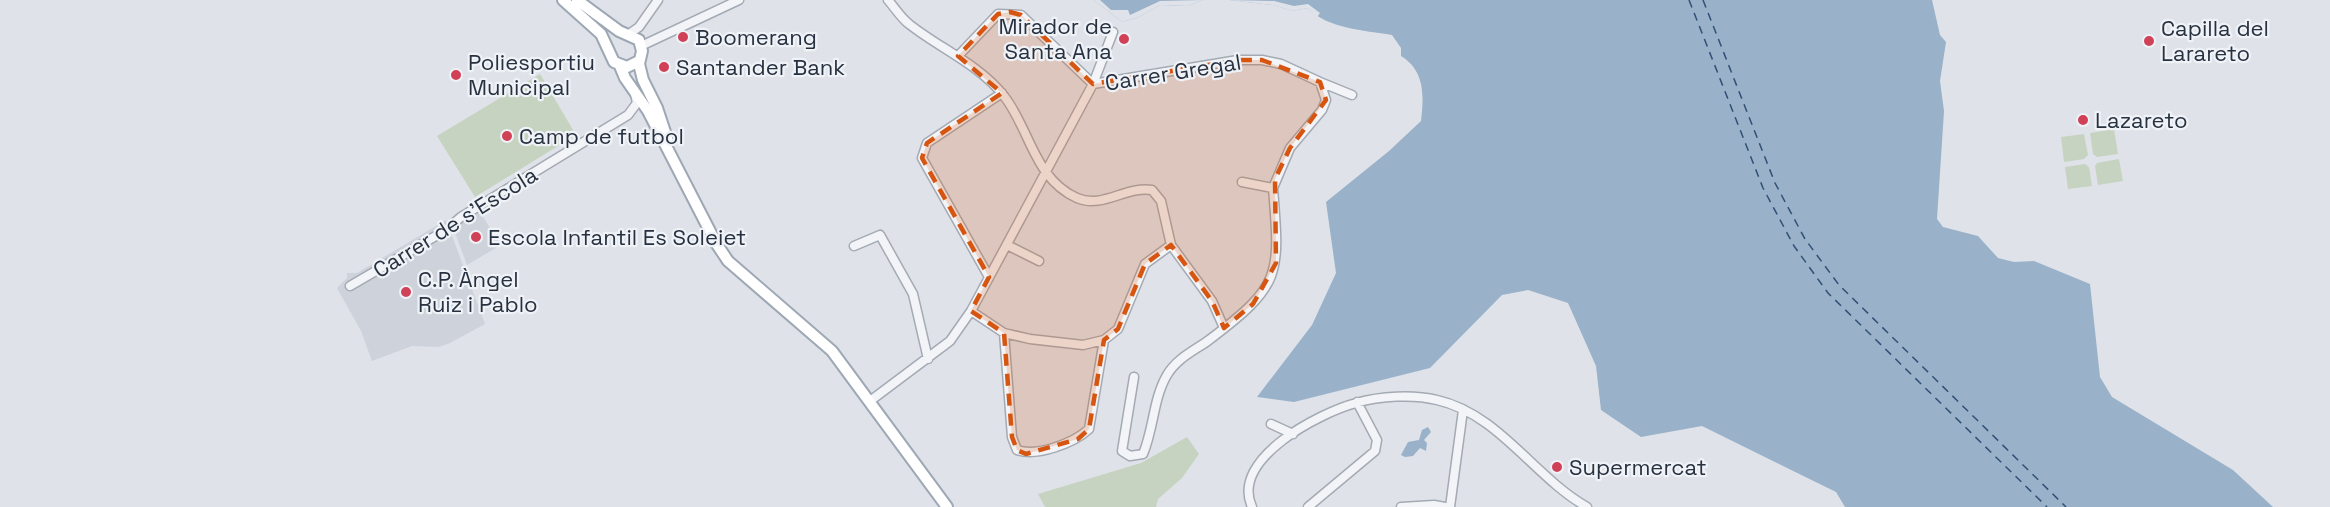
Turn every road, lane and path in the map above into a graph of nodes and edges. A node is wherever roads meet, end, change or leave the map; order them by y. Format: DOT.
graph roads {
  1 [pos="563,0"];
  2 [pos="577,0"];
  3 [pos="658,0"];
  4 [pos="739,0"];
  5 [pos="888,0"];
  6 [pos="624,32"];
  7 [pos="1113,32"];
  8 [pos="607,43"];
  9 [pos="642,46"];
  10 [pos="958,56"];
  11 [pos="639,61"];
  12 [pos="620,66"];
  13 [pos="1093,84"];
  14 [pos="1322,86"];
  15 [pos="634,91"];
  16 [pos="1002,93"];
  17 [pos="1352,95"];
  18 [pos="680,172"];
  19 [pos="1044,173"];
  20 [pos="1242,182"];
  21 [pos="1273,188"];
  22 [pos="1007,245"];
  23 [pos="1171,245"];
  24 [pos="854,246"];
  25 [pos="1039,261"];
  26 [pos="989,277"];
  27 [pos="350,286"];
  28 [pos="971,311"];
  29 [pos="1224,328"];
  30 [pos="1004,333"];
  31 [pos="1104,340"];
  32 [pos="928,359"];
  33 [pos="1134,377"];
  34 [pos="870,401"];
  35 [pos="1357,402"];
  36 [pos="1463,410"];
  37 [pos="1271,424"];
  38 [pos="1293,435"];
  39 [pos="947,507"];
  40 [pos="1252,507"];
  41 [pos="1308,507"];
  42 [pos="1401,507"];
  43 [pos="1445,507"];
  44 [pos="1450,507"];
  45 [pos="1586,507"];
  1 -- 8 [label="main road"];
  2 -- 6 [label="main road"];
  3 -- 6 [label="street"];
  4 -- 9 [label="street"];
  5 -- 10 [label="street"];
  6 -- 8 [label="main road"];
  6 -- 9 [label="main road"];
  7 -- 13 [label="street"];
  8 -- 12 [label="main road"];
  9 -- 11 [label="main road"];
  10 -- 13 [label="street"];
  10 -- 16 [label="street"];
  11 -- 12 [label="main road"];
  11 -- 18 [label="main road"];
  12 -- 15 [label="main road"];
  13 -- 14 [label="street, Carrer Gregal"];
  13 -- 19 [label="street"];
  14 -- 17 [label="street, Carrer Gregal"];
  14 -- 21 [label="street"];
  15 -- 18 [label="main road"];
  15 -- 27 [label="street, Carrer de s'Escola"];
  16 -- 19 [label="street"];
  16 -- 26 [label="street"];
  18 -- 34 [label="main road"];
  19 -- 22 [label="street"];
  19 -- 23 [label="street"];
  20 -- 21 [label="street"];
  21 -- 29 [label="street"];
  22 -- 25 [label="street"];
  22 -- 26 [label="street"];
  23 -- 29 [label="street"];
  23 -- 31 [label="street"];
  24 -- 32 [label="street"];
  26 -- 28 [label="street"];
  28 -- 30 [label="street"];
  28 -- 32 [label="street"];
  29 -- 33 [label="street"];
  30 -- 31 [label="street"];
  30 -- 31 [label="street"];
  32 -- 34 [label="street"];
  34 -- 39 [label="main road"];
  35 -- 36 [label="street"];
  35 -- 38 [label="street"];
  35 -- 41 [label="street"];
  36 -- 44 [label="street"];
  36 -- 45 [label="street"];
  37 -- 38 [label="street"];
  38 -- 40 [label="street"];
  42 -- 43 [label="street"];
}
